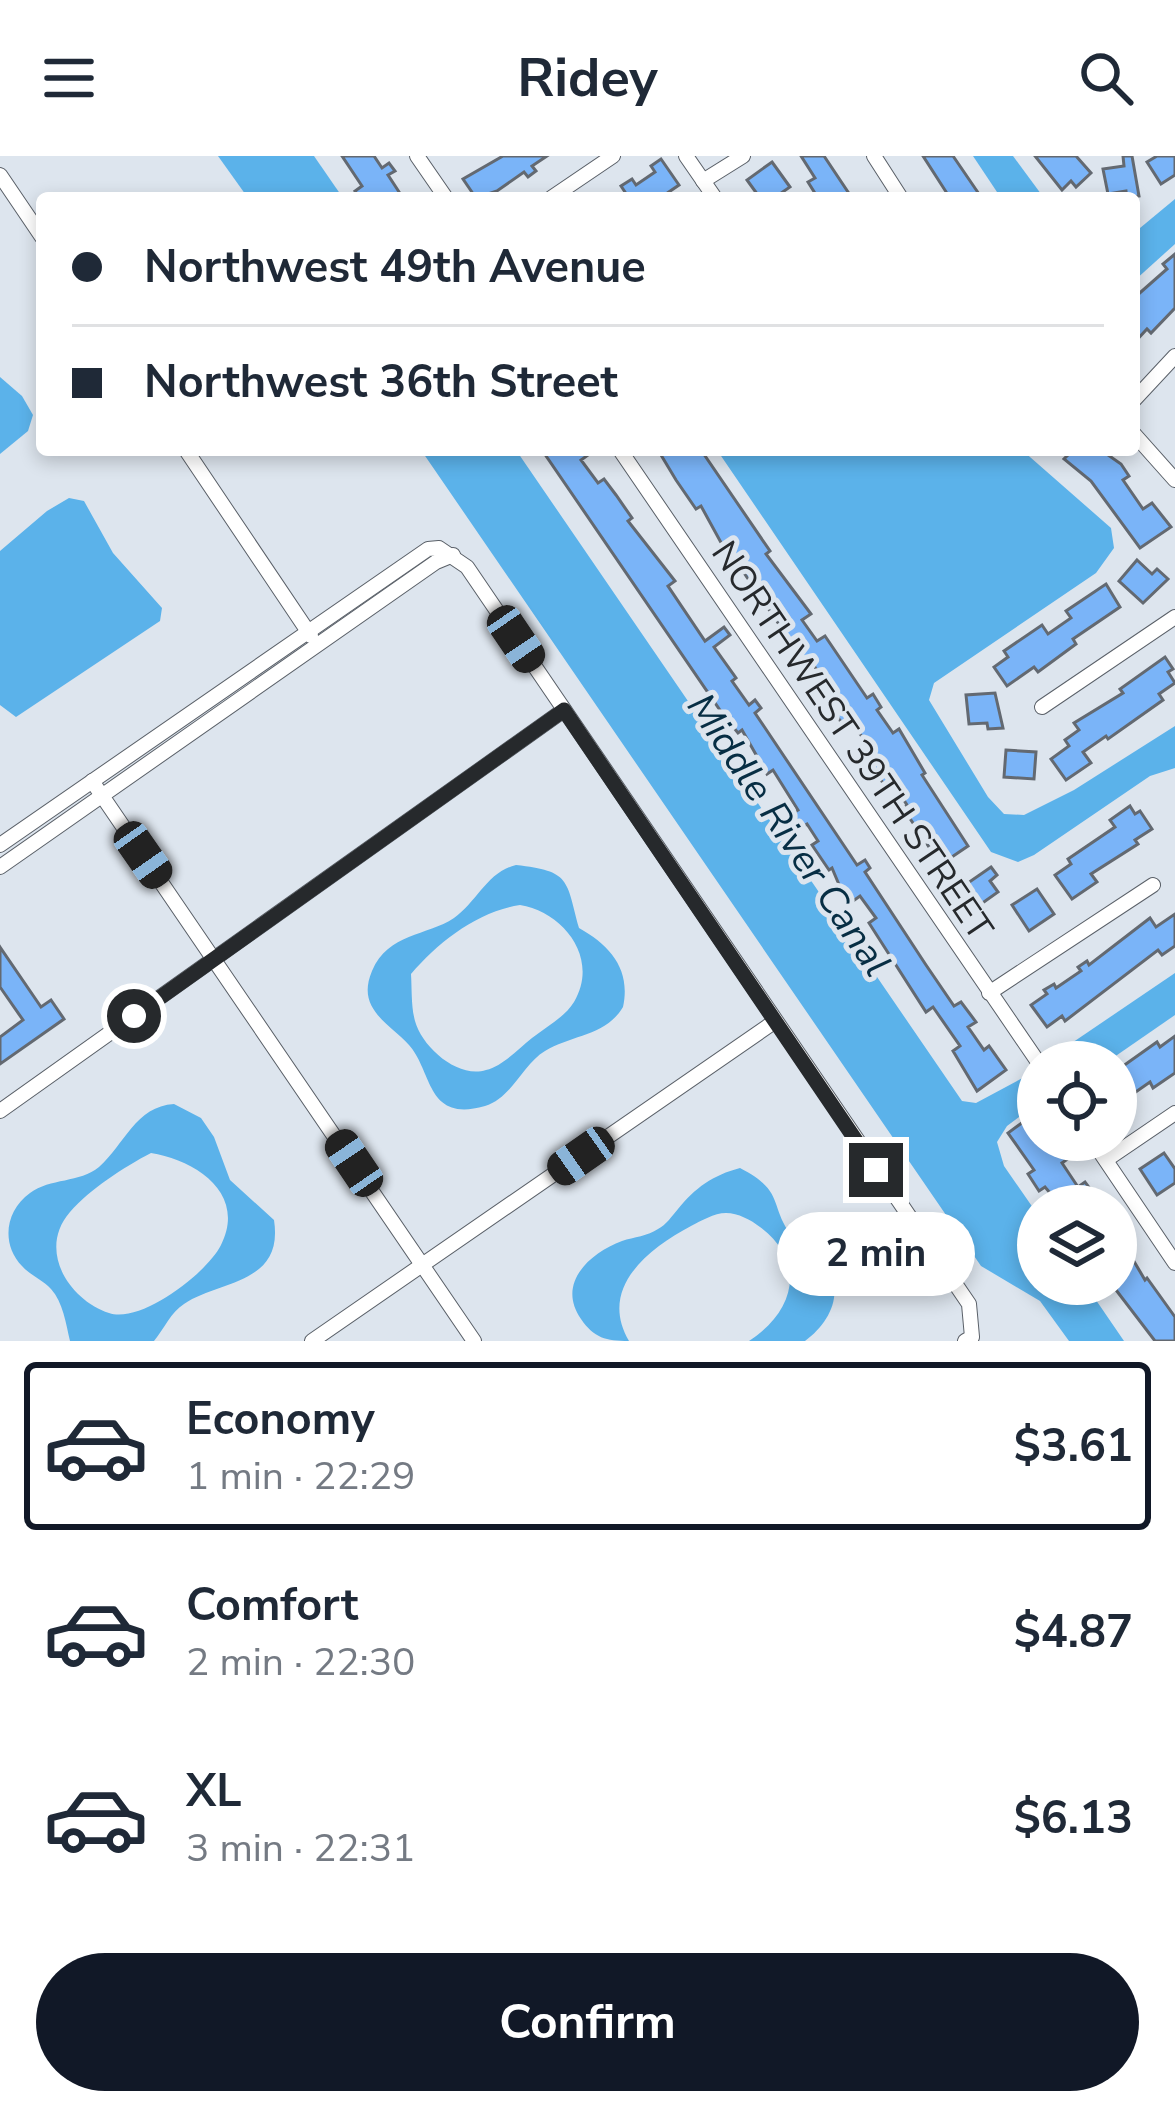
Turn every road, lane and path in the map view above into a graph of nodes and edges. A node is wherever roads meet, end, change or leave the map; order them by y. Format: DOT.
graph roads {
  1 [pos="417,156"];
  2 [pos="613,156"];
  3 [pos="686,156"];
  4 [pos="743,156"];
  5 [pos="874,156"];
  6 [pos="0,175"];
  7 [pos="704,181"];
  8 [pos="442,192"];
  9 [pos="560,192"];
  10 [pos="711,192"];
  11 [pos="897,192"];
  12 [pos="36,228"];
  13 [pos="1175,356"];
  14 [pos="1140,394"];
  15 [pos="1140,441"];
  16 [pos="190,456"];
  17 [pos="624,456"];
  18 [pos="1175,479"];
  19 [pos="1175,617"];
  20 [pos="312,639"];
  21 [pos="1042,707"];
  22 [pos="564,710"];
  23 [pos="92,782"];
  24 [pos="102,796"];
  25 [pos="0,845"];
  26 [pos="0,867"];
  27 [pos="1153,885"];
  28 [pos="215,958"];
  29 [pos="989,993"];
  30 [pos="775,1022"];
  31 [pos="1023,1041"];
  32 [pos="0,1111"];
  33 [pos="1175,1113"];
  34 [pos="1137,1139"];
  35 [pos="1107,1161"];
  36 [pos="1175,1263"];
  37 [pos="424,1265"];
  38 [pos="312,1341"];
  39 [pos="474,1341"];
  40 [pos="965,1341"];
  1 -- 8 [label="street"];
  2 -- 9 [label="street"];
  3 -- 7 [label="street"];
  4 -- 7 [label="street"];
  5 -- 11 [label="street"];
  6 -- 12 [label="street"];
  7 -- 10 [label="street"];
  13 -- 14 [label="street"];
  15 -- 18 [label="street"];
  16 -- 20 [label="street"];
  17 -- 29 [label="street, NORTHWEST 39TH STREET"];
  19 -- 21 [label="street"];
  20 -- 22 [label="street"];
  20 -- 23 [label="street"];
  20 -- 24 [label="street"];
  22 -- 28 [label="street"];
  22 -- 30 [label="street"];
  23 -- 24 [label="street"];
  23 -- 25 [label="street"];
  24 -- 26 [label="street"];
  24 -- 28 [label="street"];
  27 -- 29 [label="street"];
  28 -- 32 [label="street"];
  28 -- 37 [label="street"];
  29 -- 31 [label="street, NORTHWEST 39TH STREET"];
  30 -- 37 [label="street"];
  30 -- 40 [label="street"];
  33 -- 34 [label="street"];
  35 -- 36 [label="street"];
  37 -- 38 [label="street"];
  37 -- 39 [label="street"];
}
